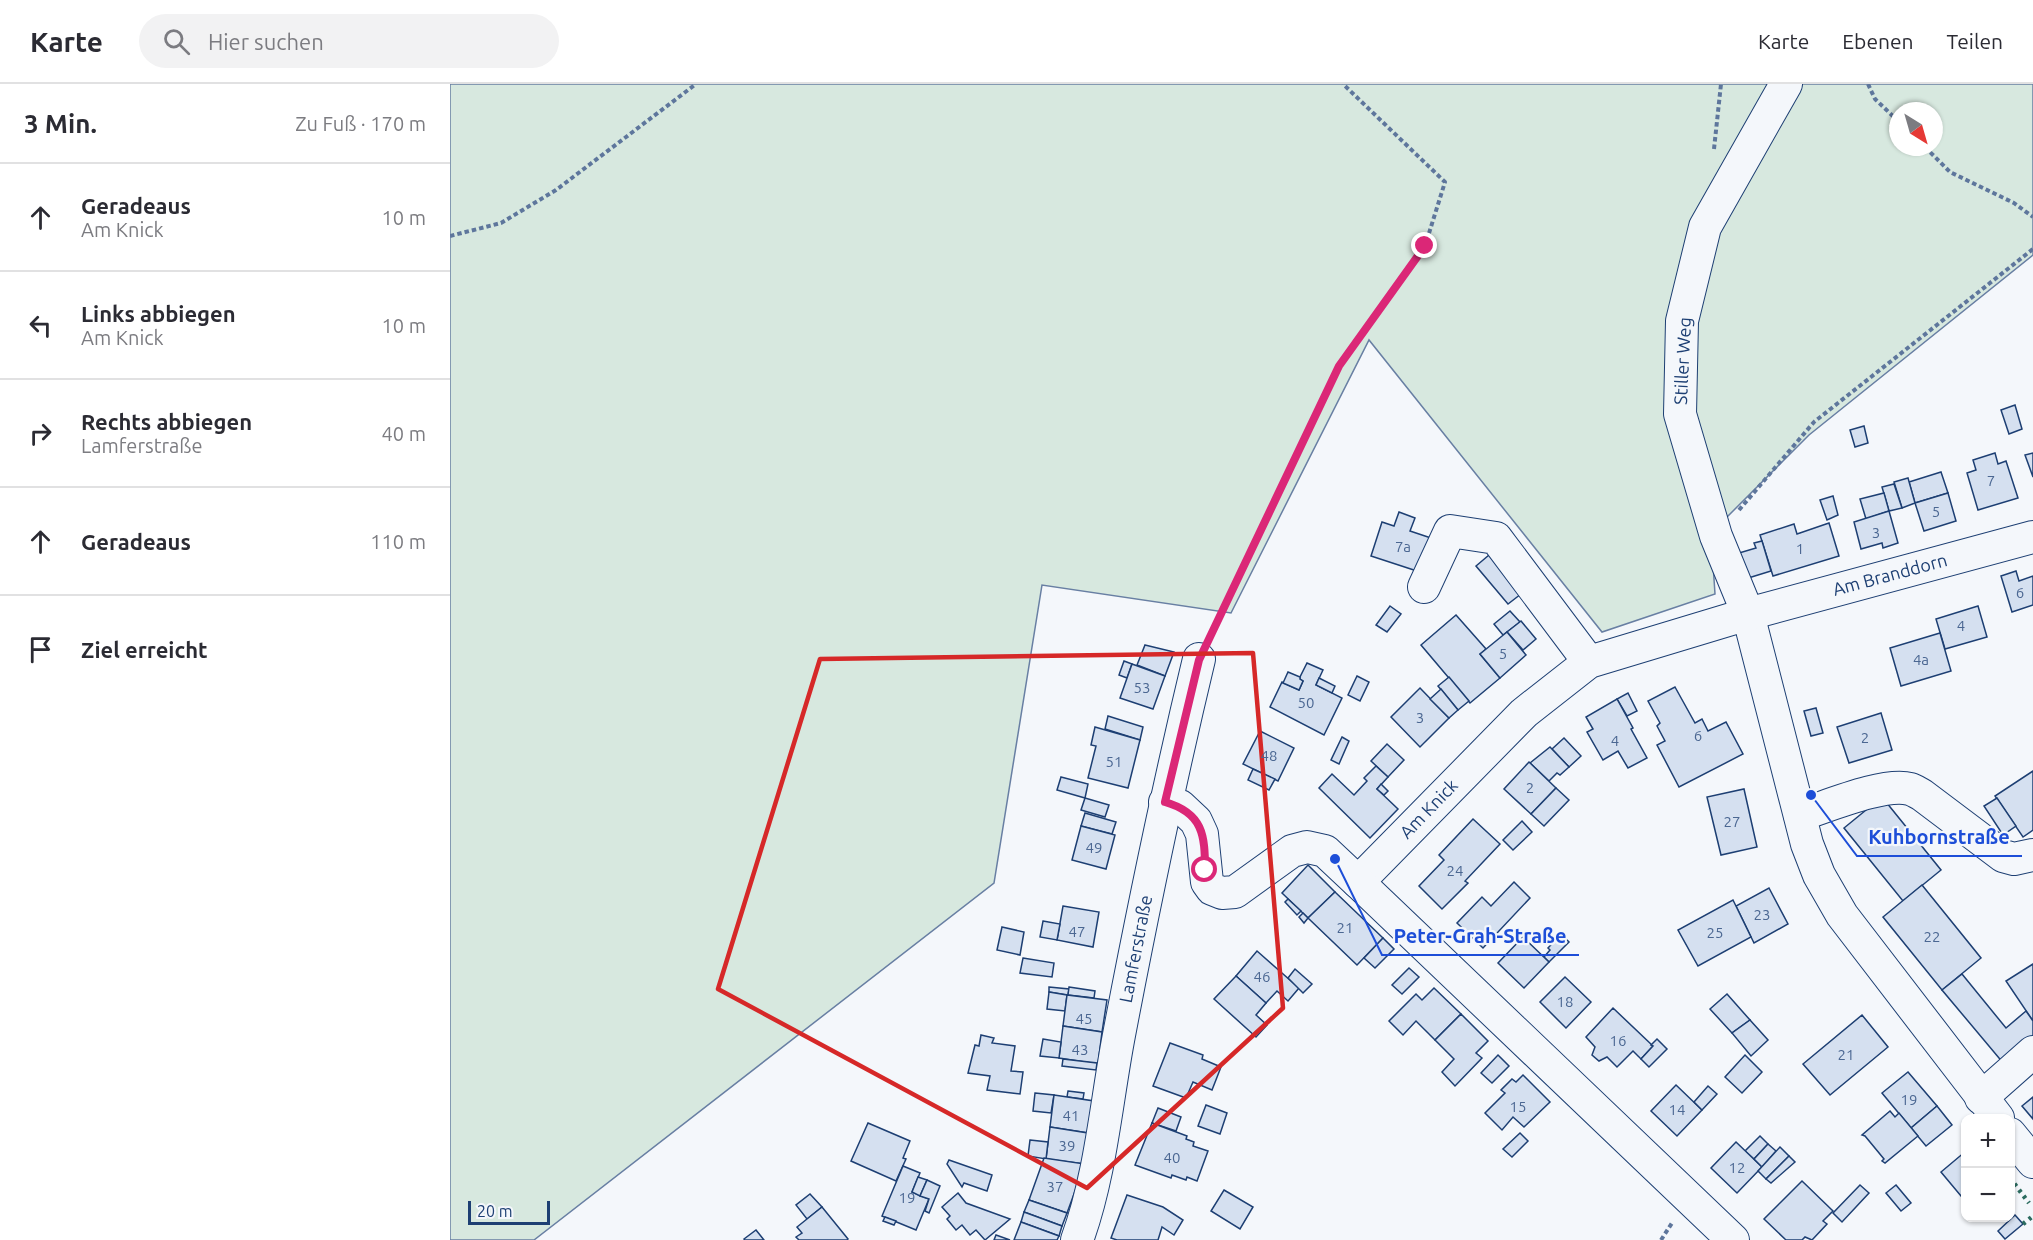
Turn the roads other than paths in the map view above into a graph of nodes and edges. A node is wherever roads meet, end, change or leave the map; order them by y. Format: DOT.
graph roads {
  1 [pos="1786,84"];
  2 [pos="2033,537"];
  3 [pos="1424,587"];
  4 [pos="1748,614"];
  5 [pos="1199,660"];
  6 [pos="1589,662"];
  7 [pos="1165,802"];
  8 [pos="1800,815"];
  9 [pos="2033,855"];
  10 [pos="1358,882"];
  11 [pos="2033,1052"];
  12 [pos="1989,1108"];
  13 [pos="2015,1140"];
  14 [pos="2033,1162"];
  15 [pos="1077,1240"];
  16 [pos="1733,1240"];
  1 -- 4 [label="street, Stiller Weg"];
  2 -- 4 [label="street, Am Branddorn"];
  3 -- 6 [label="street"];
  4 -- 6 [label="street, Am Knick"];
  4 -- 8 [label="street, Stiller Weg"];
  5 -- 7 [label="street, Lamferstraße"];
  6 -- 10 [label="street, Am Knick"];
  7 -- 10 [label="street"];
  7 -- 15 [label="street, Lamferstraße"];
  8 -- 9 [label="street"];
  8 -- 12 [label="street, Stiller Weg"];
  10 -- 16 [label="street"];
  11 -- 12 [label="street"];
  13 -- 14 [label="street"];
}
